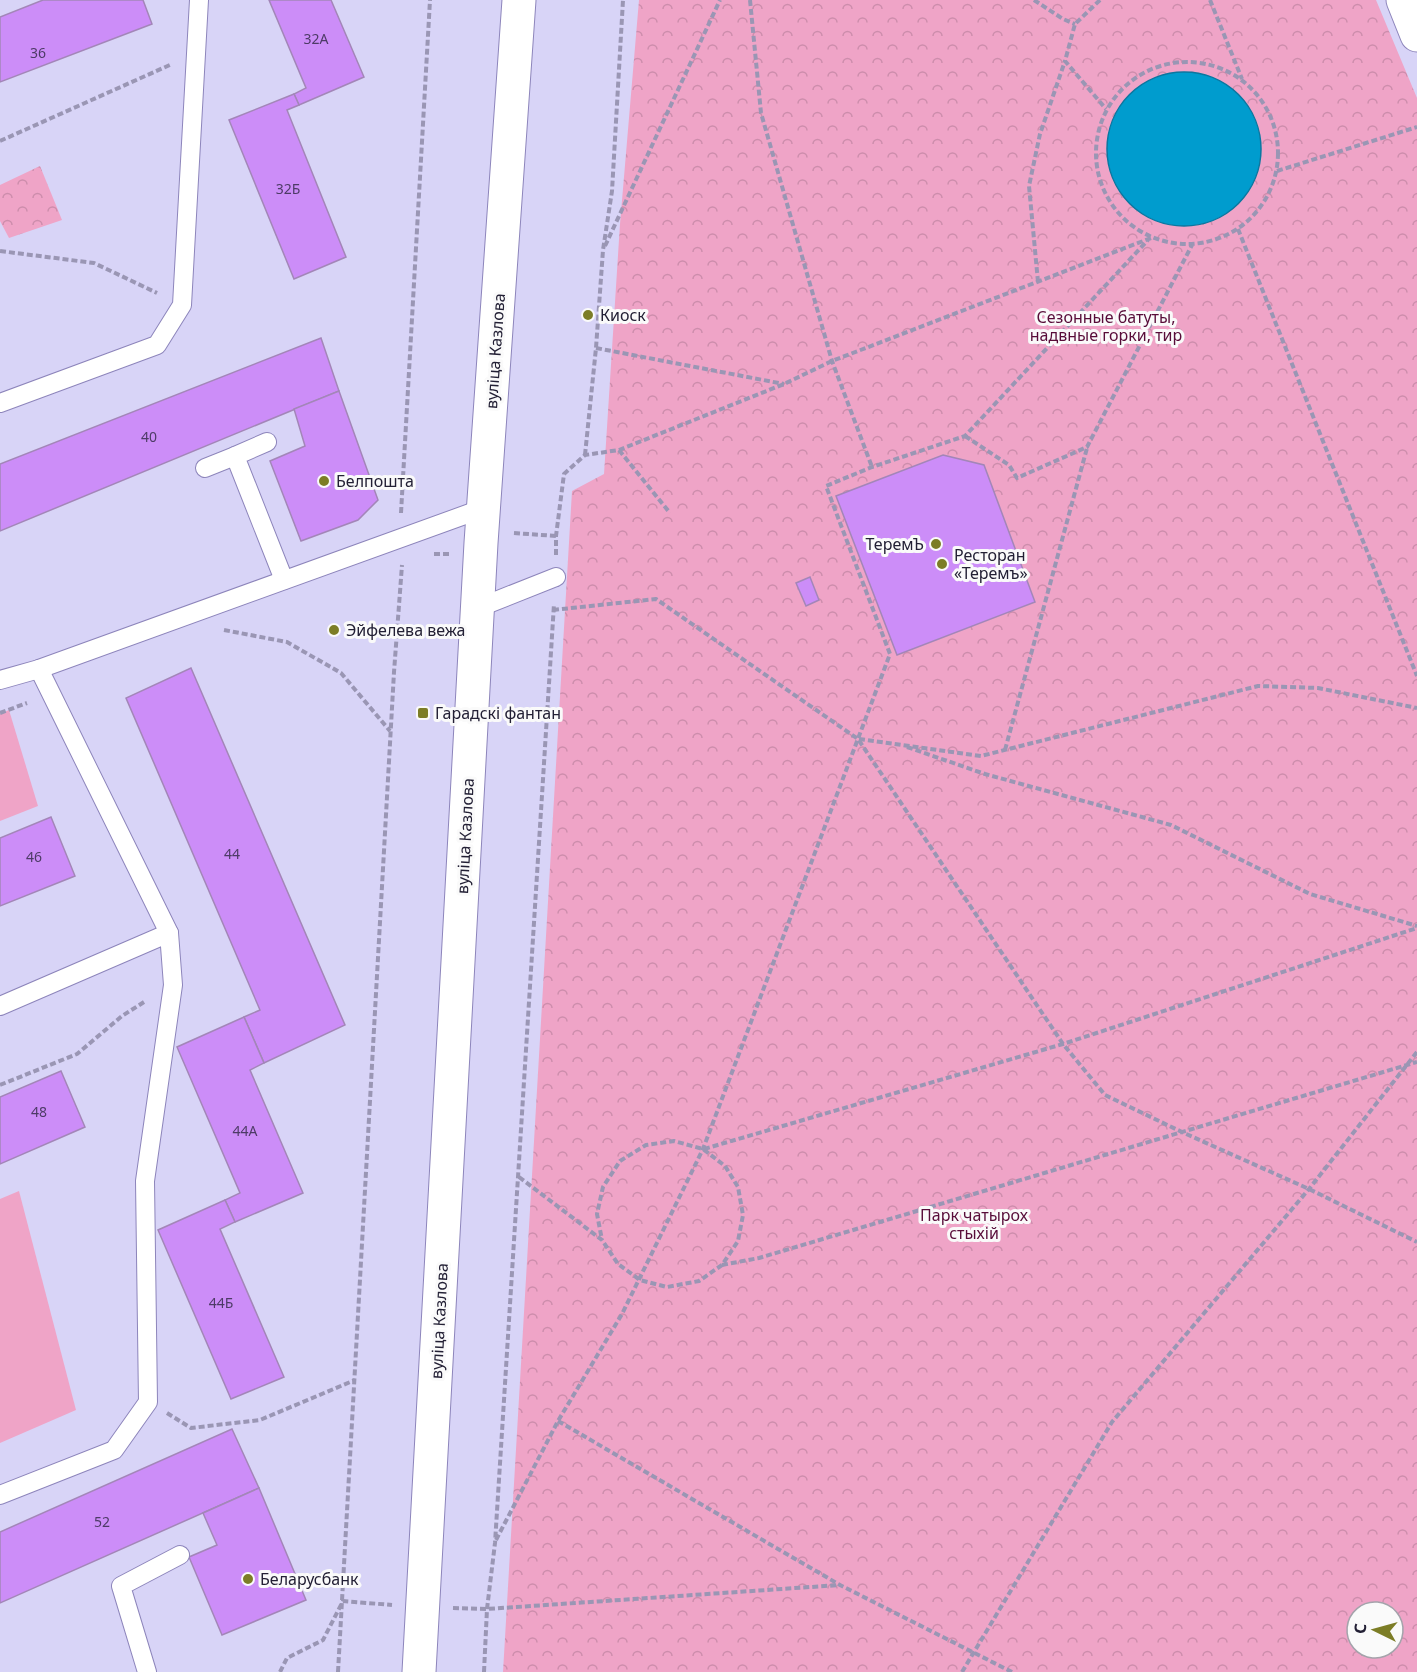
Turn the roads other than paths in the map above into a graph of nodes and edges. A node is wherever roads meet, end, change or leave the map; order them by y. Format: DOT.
graph roads {
  1 [pos="199,0"];
  2 [pos="519,0"];
  3 [pos="1403,0"];
  4 [pos="1417,35"];
  5 [pos="0,403"];
  6 [pos="267,442"];
  7 [pos="235,456"];
  8 [pos="205,468"];
  9 [pos="484,508"];
  10 [pos="556,577"];
  11 [pos="284,580"];
  12 [pos="478,608"];
  13 [pos="39,669"];
  14 [pos="0,680"];
  15 [pos="169,933"];
  16 [pos="0,1005"];
  17 [pos="0,1495"];
  18 [pos="180,1555"];
  19 [pos="147,1672"];
  20 [pos="419,1672"];
  1 -- 5 [label="lane"];
  2 -- 9 [label="main road, вуліца Казлова"];
  3 -- 4 [label="main road"];
  6 -- 7 [label="lane"];
  7 -- 8 [label="lane"];
  7 -- 11 [label="lane"];
  9 -- 11 [label="lane"];
  9 -- 12 [label="main road, вуліца Казлова"];
  10 -- 12 [label="lane"];
  11 -- 13 [label="lane"];
  12 -- 20 [label="main road, вуліца Казлова"];
  13 -- 14 [label="lane"];
  13 -- 15 [label="lane"];
  15 -- 16 [label="lane"];
  15 -- 17 [label="lane"];
  18 -- 19 [label="lane"];
}
